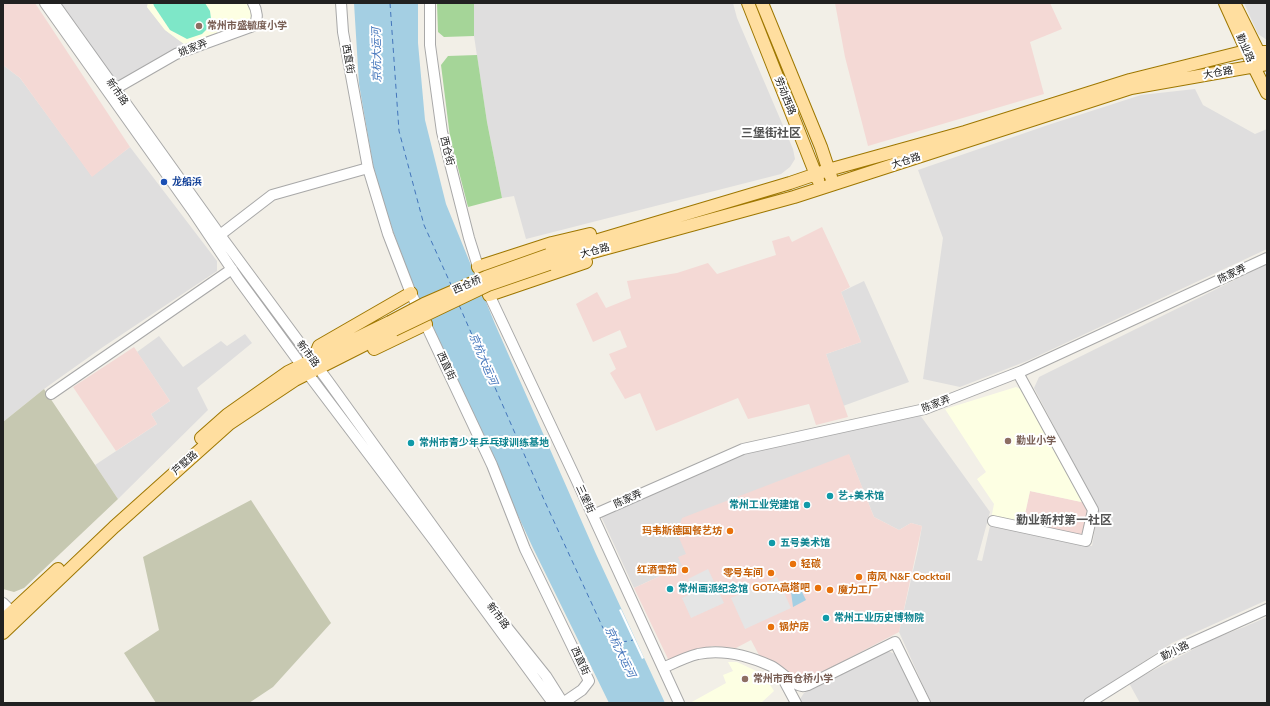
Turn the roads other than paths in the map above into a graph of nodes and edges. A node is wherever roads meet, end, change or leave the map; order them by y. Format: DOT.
graph roads {
  1 [pos="45,3"];
  2 [pos="54,3"];
  3 [pos="253,3"];
  4 [pos="341,3"];
  5 [pos="430,3"];
  6 [pos="748,3"];
  7 [pos="762,3"];
  8 [pos="1225,3"];
  9 [pos="1234,3"];
  10 [pos="1257,51"];
  11 [pos="1263,67"];
  12 [pos="115,89"];
  13 [pos="1267,93"];
  14 [pos="368,168"];
  15 [pos="828,170"];
  16 [pos="816,174"];
  17 [pos="834,185"];
  18 [pos="822,189"];
  19 [pos="689,212"];
  20 [pos="696,225"];
  21 [pos="220,235"];
  22 [pos="1267,258"];
  23 [pos="548,259"];
  24 [pos="478,267"];
  25 [pos="232,270"];
  26 [pos="411,293"];
  27 [pos="489,295"];
  28 [pos="426,324"];
  29 [pos="392,326"];
  30 [pos="316,364"];
  31 [pos="305,370"];
  32 [pos="1018,373"];
  33 [pos="51,394"];
  34 [pos="593,515"];
  35 [pos="993,521"];
  36 [pos="3,603"];
  37 [pos="1267,609"];
  38 [pos="11,617"];
  39 [pos="3,633"];
  40 [pos="663,668"];
  41 [pos="779,671"];
  42 [pos="553,703"];
  43 [pos="563,703"];
  44 [pos="680,703"];
  45 [pos="796,703"];
  46 [pos="925,703"];
  47 [pos="1089,703"];
  1 -- 25 [label="street, 新市路"];
  2 -- 12 [label="street, 新市路"];
  3 -- 12 [label="street, 姚家弄"];
  4 -- 14 [label="street, 西直街"];
  5 -- 24 [label="street, 西仓街"];
  6 -- 16 [label="main road, 劳动西路"];
  7 -- 15 [label="main road, 劳动西路"];
  8 -- 10 [label="main road, 勤业路"];
  9 -- 10 [label="main road, 勤业路"];
  10 -- 11 [label="main road, 勤业路"];
  10 -- 15 [label="main road, 大仓路"];
  11 -- 13 [label="main road, 勤业路"];
  11 -- 17 [label="main road, 大仓路"];
  12 -- 21 [label="street, 新市路"];
  14 -- 21 [label="street"];
  14 -- 26 [label="street, 西直街"];
  15 -- 16 [label="main road, 大仓路"];
  15 -- 17 [label="main road, 劳动西路"];
  16 -- 18 [label="main road, 劳动西路"];
  16 -- 19 [label="main road, 大仓路"];
  17 -- 18 [label="main road, 大仓路"];
  18 -- 20 [label="main road, 大仓路"];
  19 -- 23 [label="main road, 大仓路"];
  19 -- 24 [label="main road"];
  20 -- 23 [label="main road, 大仓路"];
  20 -- 27 [label="main road"];
  21 -- 30 [label="street, 新市路"];
  22 -- 32 [label="street, 陈家弄"];
  23 -- 29 [label="main road, 西仓桥, bridge"];
  24 -- 27 [label="street, 西仓街"];
  25 -- 31 [label="street, 新市路"];
  25 -- 33 [label="street"];
  26 -- 28 [label="street, 西直街"];
  26 -- 30 [label="main road"];
  27 -- 34 [label="street, 三堡街"];
  28 -- 30 [label="main road"];
  28 -- 43 [label="street, 西直街"];
  29 -- 30 [label="main road, 芦墅路"];
  30 -- 31 [label="main road, 芦墅路"];
  30 -- 43 [label="street, 新市路"];
  31 -- 38 [label="main road, 芦墅路"];
  31 -- 42 [label="street, 新市路"];
  32 -- 34 [label="street, 陈家弄"];
  32 -- 35 [label="street"];
  34 -- 40 [label="street, 三堡街"];
  36 -- 38 [label="street"];
  37 -- 47 [label="street, 勤小路"];
  38 -- 39 [label="main road, 芦墅路"];
  40 -- 41 [label="street"];
  40 -- 44 [label="street, 三堡街"];
  41 -- 45 [label="street"];
  41 -- 46 [label="street"];
}
